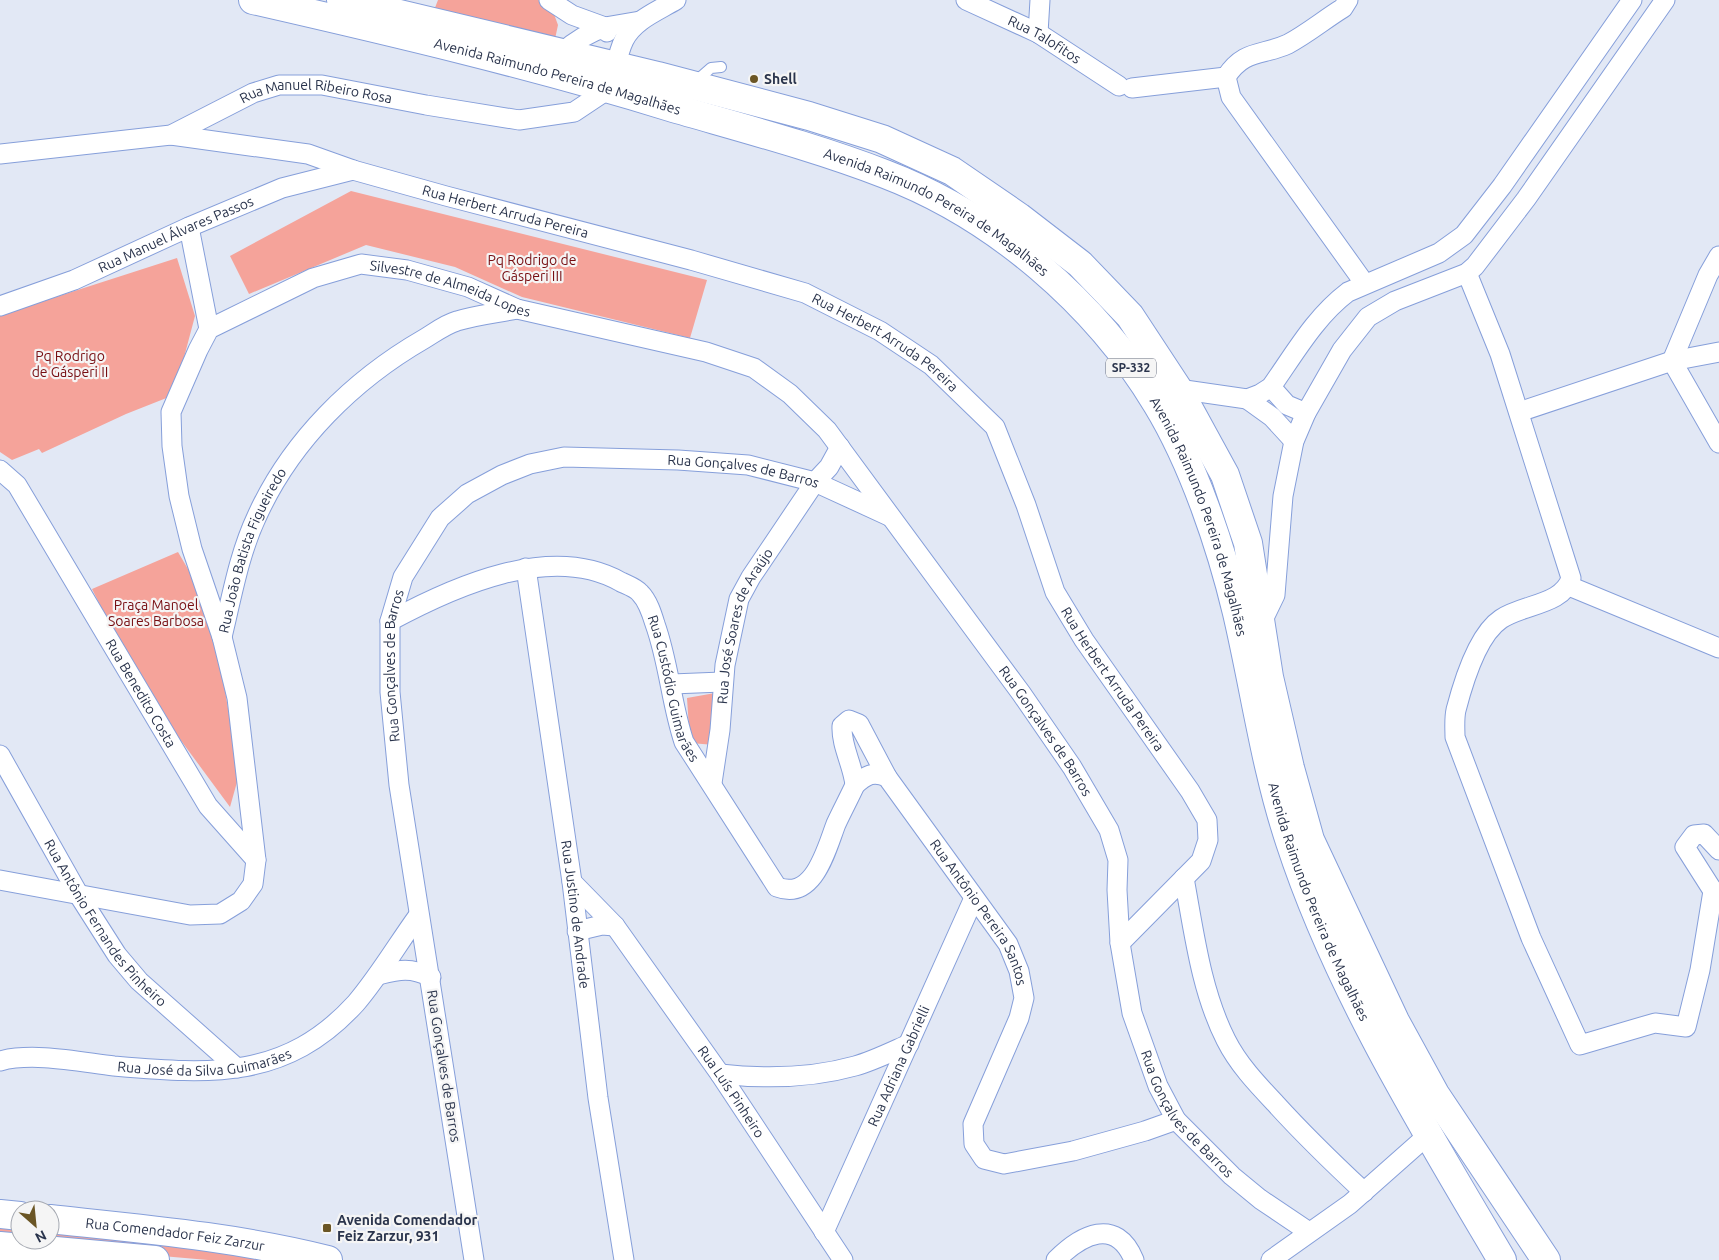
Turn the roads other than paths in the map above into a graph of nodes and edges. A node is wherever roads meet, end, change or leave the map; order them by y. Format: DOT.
graph roads {
  1 [pos="253,0"];
  2 [pos="342,0"];
  3 [pos="676,0"];
  4 [pos="966,0"];
  5 [pos="1040,0"];
  6 [pos="1348,0"];
  7 [pos="1632,0"];
  8 [pos="1665,0"];
  9 [pos="557,5"];
  10 [pos="640,21"];
  11 [pos="605,27"];
  12 [pos="1038,33"];
  13 [pos="559,63"];
  14 [pos="721,68"];
  15 [pos="614,77"];
  16 [pos="1226,77"];
  17 [pos="692,85"];
  18 [pos="172,135"];
  19 [pos="0,154"];
  20 [pos="353,170"];
  21 [pos="189,227"];
  22 [pos="1719,256"];
  23 [pos="1467,273"];
  24 [pos="1365,284"];
  25 [pos="468,287"];
  26 [pos="0,306"];
  27 [pos="517,309"];
  28 [pos="456,321"];
  29 [pos="209,329"];
  30 [pos="1719,352"];
  31 [pos="1672,361"];
  32 [pos="1271,387"];
  33 [pos="1178,389"];
  34 [pos="1247,399"];
  35 [pos="1519,412"];
  36 [pos="1306,413"];
  37 [pos="1294,442"];
  38 [pos="1719,443"];
  39 [pos="840,447"];
  40 [pos="0,470"];
  41 [pos="816,482"];
  42 [pos="890,517"];
  43 [pos="526,568"];
  44 [pos="1569,586"];
  45 [pos="390,621"];
  46 [pos="1261,624"];
  47 [pos="222,637"];
  48 [pos="1719,648"];
  49 [pos="722,682"];
  50 [pos="672,684"];
  51 [pos="0,755"];
  52 [pos="887,777"];
  53 [pos="712,783"];
  54 [pos="855,785"];
  55 [pos="1719,850"];
  56 [pos="256,860"];
  57 [pos="1184,878"];
  58 [pos="0,880"];
  59 [pos="572,882"];
  60 [pos="1716,892"];
  61 [pos="80,897"];
  62 [pos="974,898"];
  63 [pos="418,916"];
  64 [pos="615,926"];
  65 [pos="577,931"];
  66 [pos="1120,943"];
  67 [pos="378,975"];
  68 [pos="430,977"];
  69 [pos="909,1044"];
  70 [pos="0,1062"];
  71 [pos="237,1068"];
  72 [pos="720,1074"];
  73 [pos="1176,1120"];
  74 [pos="1428,1135"];
  75 [pos="1364,1192"];
  76 [pos="60,1220"];
  77 [pos="824,1232"];
  78 [pos="1309,1232"];
  79 [pos="0,1246"];
  80 [pos="154,1260"];
  81 [pos="328,1260"];
  82 [pos="474,1260"];
  83 [pos="624,1260"];
  84 [pos="843,1260"];
  85 [pos="1056,1260"];
  86 [pos="1134,1260"];
  87 [pos="1271,1260"];
  88 [pos="1502,1260"];
  89 [pos="1546,1260"];
  1 -- 13 [label="main road, Avenida Raimundo Pereira de Magalhães / SP-332"];
  2 -- 13 [label="main road, Avenida Raimundo Pereira de Magalhães / SP-332"];
  3 -- 10 [label="street"];
  4 -- 12 [label="street, Rua Talofitos"];
  5 -- 12 [label="street"];
  6 -- 16 [label="street"];
  7 -- 24 [label="street"];
  8 -- 23 [label="street"];
  9 -- 11 [label="street"];
  9 -- 13 [label="street"];
  10 -- 11 [label="street"];
  10 -- 15 [label="street"];
  11 -- 13 [label="street"];
  11 -- 15 [label="street"];
  12 -- 16 [label="street, Rua Talofitos"];
  13 -- 15 [label="main road, Avenida Raimundo Pereira de Magalhães / SP-332"];
  14 -- 17 [label="lane"];
  15 -- 17 [label="main road, Avenida Raimundo Pereira de Magalhães / SP-332"];
  15 -- 18 [label="street, Rua Manuel Ribeiro Rosa"];
  15 -- 74 [label="main road, Avenida Raimundo Pereira de Magalhães / SP-332"];
  16 -- 24 [label="street"];
  17 -- 33 [label="main road, Avenida Raimundo Pereira de Magalhães / SP-332"];
  18 -- 19 [label="street, Rua Manuel Ribeiro Rosa"];
  18 -- 20 [label="street, Rua Herbert Arruda Pereira"];
  20 -- 21 [label="street, Rua Manuel Álvares Passos"];
  20 -- 57 [label="street, Rua Herbert Arruda Pereira"];
  21 -- 26 [label="street, Rua Manuel Álvares Passos"];
  21 -- 29 [label="street"];
  22 -- 31 [label="street"];
  23 -- 35 [label="street"];
  23 -- 36 [label="street"];
  24 -- 32 [label="street"];
  25 -- 27 [label="street, Silvestre de Almeida Lopes"];
  25 -- 28 [label="street"];
  25 -- 29 [label="street, Silvestre de Almeida Lopes"];
  27 -- 28 [label="street, Rua João Batista Figueiredo"];
  27 -- 39 [label="street, Silvestre de Almeida Lopes"];
  28 -- 47 [label="street, Rua João Batista Figueiredo"];
  29 -- 47 [label="street"];
  30 -- 31 [label="street"];
  31 -- 35 [label="street"];
  31 -- 38 [label="street"];
  32 -- 34 [label="street"];
  32 -- 36 [label="street"];
  33 -- 34 [label="street"];
  33 -- 46 [label="main road, Avenida Raimundo Pereira de Magalhães / SP-332"];
  34 -- 37 [label="street"];
  35 -- 44 [label="street"];
  36 -- 37 [label="street"];
  37 -- 46 [label="street"];
  39 -- 41 [label="street"];
  39 -- 42 [label="street, Silvestre de Almeida Lopes"];
  40 -- 56 [label="street, Rua Benedito Costa"];
  41 -- 42 [label="street, Rua Gonçalves de Barros"];
  41 -- 45 [label="street, Rua Gonçalves de Barros"];
  41 -- 49 [label="street, Rua José Soares de Araújo"];
  42 -- 66 [label="street, Rua Gonçalves de Barros"];
  43 -- 45 [label="street, Rua Custódio Guimarães"];
  43 -- 50 [label="street, Rua Custódio Guimarães"];
  43 -- 59 [label="street, Rua Justino de Andrade"];
  44 -- 48 [label="street"];
  44 -- 60 [label="street"];
  45 -- 63 [label="street, Rua Gonçalves de Barros"];
  46 -- 89 [label="main road, Avenida Raimundo Pereira de Magalhães / SP-332"];
  47 -- 56 [label="street, Rua João Batista Figueiredo"];
  49 -- 50 [label="street"];
  49 -- 53 [label="street, Rua José Soares de Araújo"];
  50 -- 53 [label="street, Rua Custódio Guimarães"];
  51 -- 61 [label="street, Rua Antônio Fernandes Pinheiro"];
  52 -- 54 [label="street"];
  52 -- 54 [label="street, Rua Antônio Pereira Santos"];
  52 -- 62 [label="street, Rua Antônio Pereira Santos"];
  53 -- 54 [label="street, Rua Custódio Guimarães"];
  55 -- 60 [label="street"];
  56 -- 61 [label="street, Rua João Batista Figueiredo"];
  57 -- 66 [label="street, Rua Herbert Arruda Pereira"];
  57 -- 75 [label="street"];
  58 -- 61 [label="street, Rua João Batista Figueiredo"];
  59 -- 64 [label="street, Rua Luís Pinheiro"];
  59 -- 65 [label="street, Rua Justino de Andrade"];
  61 -- 71 [label="street, Rua Antônio Fernandes Pinheiro"];
  62 -- 69 [label="street, Rua Adriana Gabrielli"];
  62 -- 73 [label="street, Rua Antônio Pereira Santos"];
  63 -- 67 [label="street, Rua José da Silva Guimarães"];
  63 -- 68 [label="street, Rua Gonçalves de Barros"];
  64 -- 65 [label="street"];
  64 -- 72 [label="street, Rua Luís Pinheiro"];
  65 -- 83 [label="street, Rua Justino de Andrade"];
  66 -- 73 [label="street, Rua Gonçalves de Barros"];
  67 -- 68 [label="street"];
  67 -- 71 [label="street, Rua José da Silva Guimarães"];
  68 -- 82 [label="street, Rua Gonçalves de Barros"];
  69 -- 72 [label="street"];
  69 -- 77 [label="street, Rua Adriana Gabrielli"];
  70 -- 71 [label="street, Rua José da Silva Guimarães"];
  72 -- 77 [label="street, Rua Luís Pinheiro"];
  73 -- 78 [label="street, Rua Gonçalves de Barros"];
  74 -- 75 [label="street"];
  74 -- 88 [label="main road, Avenida Raimundo Pereira de Magalhães / SP-332"];
  75 -- 78 [label="street"];
  76 -- 81 [label="main road, Rua Comendador Feiz Zarzur"];
  77 -- 84 [label="street, Rua Luís Pinheiro"];
  78 -- 87 [label="street"];
  79 -- 80 [label="main road, Rua Comendador Feiz Zarzur"];
  85 -- 86 [label="street"];
}
